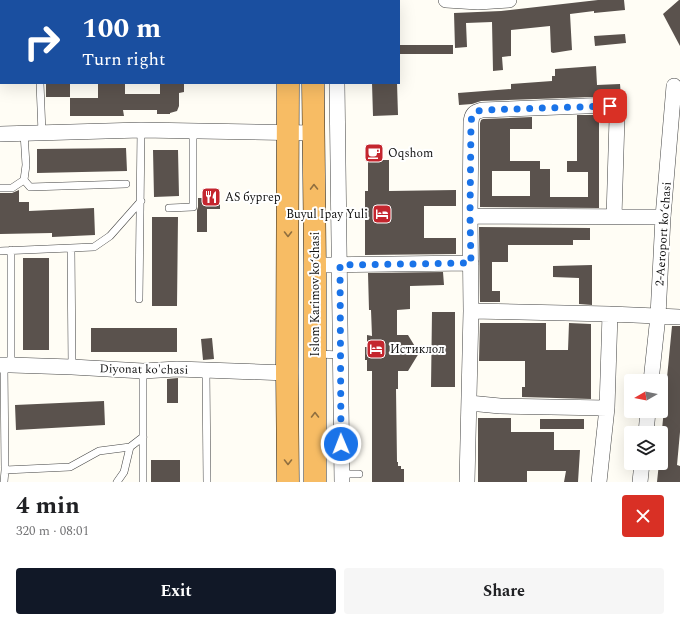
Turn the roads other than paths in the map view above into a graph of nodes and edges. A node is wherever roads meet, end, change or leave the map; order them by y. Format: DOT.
graph roads {
  1 [pos="446,0"];
  2 [pos="509,0"];
  3 [pos="478,1"];
  4 [pos="40,84"];
  5 [pos="288,84"];
  6 [pos="313,84"];
  7 [pos="337,84"];
  8 [pos="674,86"];
  9 [pos="141,130"];
  10 [pos="193,131"];
  11 [pos="24,133"];
  12 [pos="42,133"];
  13 [pos="288,133"];
  14 [pos="313,133"];
  15 [pos="0,134"];
  16 [pos="24,180"];
  17 [pos="126,184"];
  18 [pos="0,188"];
  19 [pos="141,201"];
  20 [pos="169,208"];
  21 [pos="470,216"];
  22 [pos="614,217"];
  23 [pos="663,217"];
  24 [pos="71,248"];
  25 [pos="11,250"];
  26 [pos="0,251"];
  27 [pos="471,263"];
  28 [pos="315,265"];
  29 [pos="340,265"];
  30 [pos="139,299"];
  31 [pos="471,312"];
  32 [pos="610,314"];
  33 [pos="658,316"];
  34 [pos="680,317"];
  35 [pos="315,354"];
  36 [pos="340,355"];
  37 [pos="5,365"];
  38 [pos="72,367"];
  39 [pos="206,370"];
  40 [pos="143,371"];
  41 [pos="287,373"];
  42 [pos="652,374"];
  43 [pos="469,403"];
  44 [pos="607,408"];
  45 [pos="143,437"];
  46 [pos="130,447"];
  47 [pos="5,470"];
  48 [pos="641,470"];
  49 [pos="359,474"];
  50 [pos="342,478"];
  51 [pos="4,482"];
  52 [pos="117,482"];
  53 [pos="143,482"];
  54 [pos="207,482"];
  55 [pos="288,482"];
  56 [pos="315,482"];
  57 [pos="467,482"];
  58 [pos="599,482"];
  59 [pos="640,482"];
  1 -- 3 [label="street"];
  2 -- 3 [label="street"];
  4 -- 12 [label="lane"];
  5 -- 13 [label="highway"];
  6 -- 14 [label="highway, Islom Karimov koʻchasi"];
  7 -- 29 [label="street"];
  8 -- 23 [label="street, 2-Aeroport koʻchasi"];
  9 -- 10 [label="street"];
  9 -- 12 [label="street"];
  9 -- 19 [label="lane"];
  10 -- 13 [label="street"];
  10 -- 20 [label="lane"];
  11 -- 12 [label="street"];
  11 -- 15 [label="street"];
  11 -- 16 [label="lane"];
  13 -- 14 [label="street"];
  13 -- 41 [label="highway, one-way"];
  28 -- 14 [label="highway, Islom Karimov koʻchasi, one-way"];
  16 -- 17 [label="lane"];
  16 -- 18 [label="lane"];
  19 -- 24 [label="lane"];
  19 -- 30 [label="lane"];
  21 -- 22 [label="street"];
  21 -- 22 [label="street"];
  21 -- 27 [label="street"];
  22 -- 23 [label="street"];
  23 -- 33 [label="street, 2-Aeroport koʻchasi"];
  24 -- 25 [label="lane"];
  24 -- 38 [label="lane"];
  25 -- 26 [label="lane"];
  25 -- 37 [label="lane"];
  27 -- 29 [label="street"];
  27 -- 31 [label="street"];
  28 -- 29 [label="street"];
  28 -- 35 [label="highway, Islom Karimov koʻchasi"];
  29 -- 36 [label="street"];
  31 -- 32 [label="street"];
  31 -- 43 [label="street"];
  32 -- 33 [label="street"];
  32 -- 44 [label="street"];
  33 -- 34 [label="street"];
  33 -- 42 [label="street, 2-Aeroport koʻchasi"];
  35 -- 36 [label="lane"];
  56 -- 35 [label="highway, Islom Karimov koʻchasi, one-way"];
  36 -- 50 [label="street"];
  37 -- 38 [label="street, Diyonat ko'chasi"];
  37 -- 47 [label="lane"];
  38 -- 40 [label="street, Diyonat ko'chasi"];
  39 -- 40 [label="street, Diyonat ko'chasi"];
  39 -- 41 [label="street, Diyonat ko'chasi"];
  39 -- 54 [label="lane"];
  40 -- 45 [label="lane"];
  41 -- 55 [label="highway, one-way"];
  43 -- 44 [label="street"];
  43 -- 57 [label="street"];
  44 -- 58 [label="street"];
  45 -- 46 [label="lane"];
  45 -- 53 [label="lane"];
  46 -- 47 [label="lane"];
  46 -- 52 [label="lane"];
  47 -- 51 [label="lane"];
  48 -- 59 [label="street"];
  49 -- 50 [label="lane"];
}
